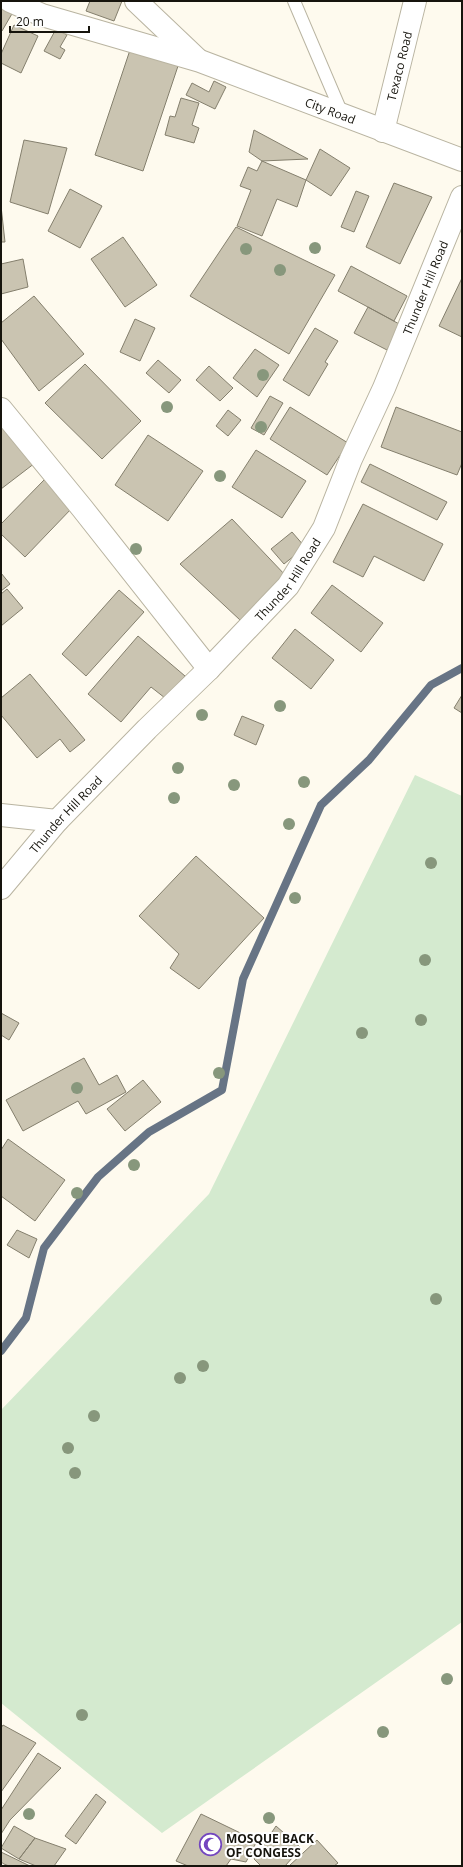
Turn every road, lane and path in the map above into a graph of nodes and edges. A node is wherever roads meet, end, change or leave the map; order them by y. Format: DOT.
graph roads {
  1 [pos="10,1"];
  2 [pos="136,1"];
  3 [pos="294,1"];
  4 [pos="415,1"];
  5 [pos="200,61"];
  6 [pos="343,116"];
  7 [pos="383,131"];
  8 [pos="462,160"];
  9 [pos="462,197"];
  10 [pos="1,409"];
  11 [pos="209,669"];
  12 [pos="1,815"];
  13 [pos="57,822"];
  14 [pos="1,888"];
  1 -- 5 [label="street, City Road"];
  2 -- 5 [label="street"];
  3 -- 6 [label="lane"];
  4 -- 7 [label="street, Texaco Road"];
  5 -- 6 [label="street, City Road"];
  6 -- 7 [label="street, City Road"];
  7 -- 8 [label="street, City Road"];
  9 -- 11 [label="street, Thunder Hill Road"];
  10 -- 11 [label="street"];
  11 -- 13 [label="street, Thunder Hill Road"];
  12 -- 13 [label="street"];
  13 -- 14 [label="street, Thunder Hill Road"];
}
